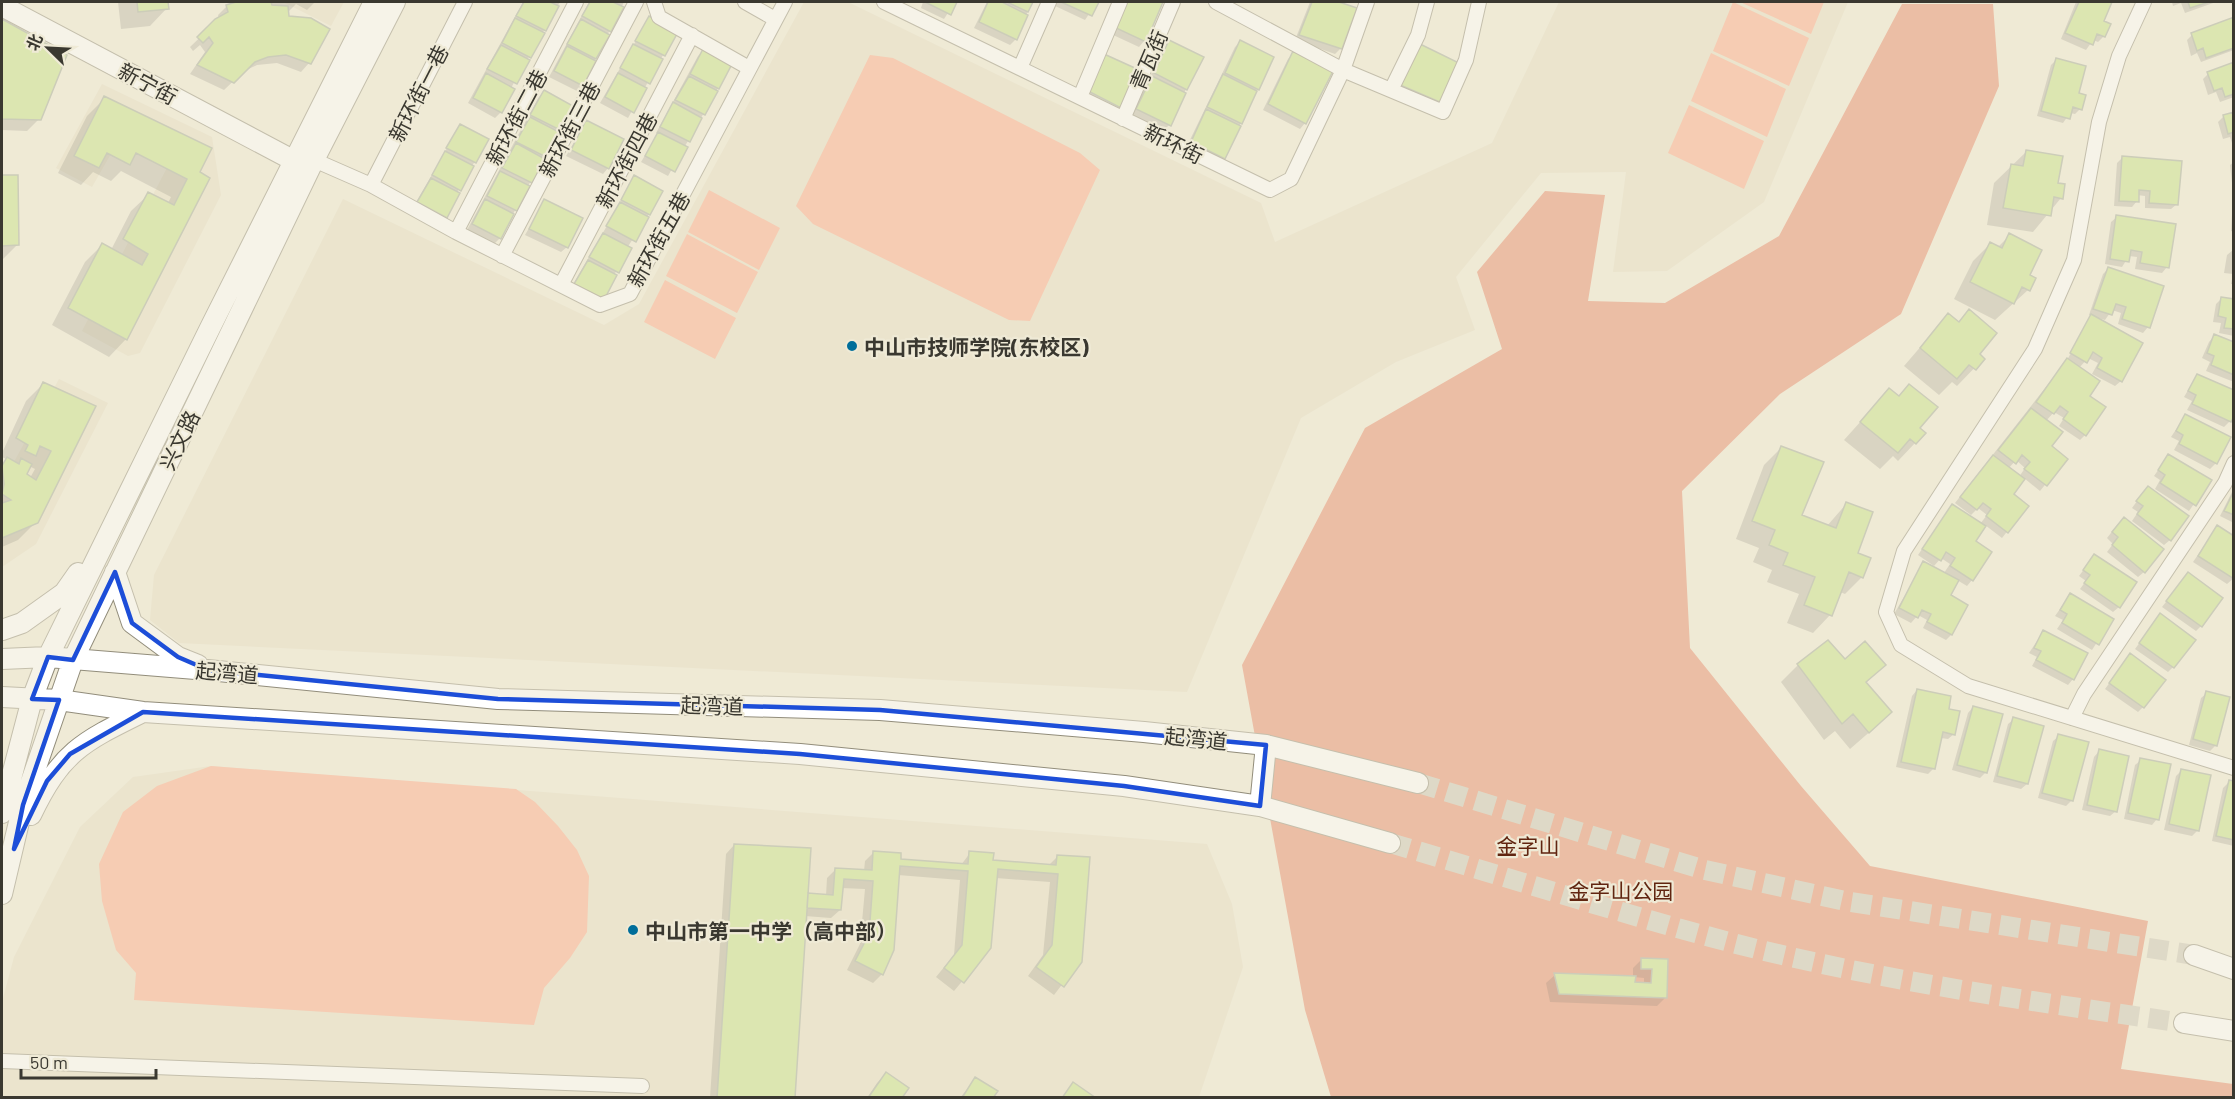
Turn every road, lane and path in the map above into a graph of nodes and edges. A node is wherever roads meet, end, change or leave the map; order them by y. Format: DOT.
graph roads {
  1 [pos="18,2"];
  2 [pos="374,2"];
  3 [pos="395,2"];
  4 [pos="465,2"];
  5 [pos="576,2"];
  6 [pos="636,2"];
  7 [pos="654,2"];
  8 [pos="745,2"];
  9 [pos="784,2"];
  10 [pos="884,2"];
  11 [pos="1050,2"];
  12 [pos="1120,2"];
  13 [pos="1173,2"];
  14 [pos="1216,2"];
  15 [pos="1367,2"];
  16 [pos="1427,2"];
  17 [pos="1479,2"];
  18 [pos="2144,2"];
  19 [pos="2,6"];
  20 [pos="776,19"];
  21 [pos="692,36"];
  22 [pos="749,68"];
  23 [pos="1020,68"];
  24 [pos="1343,70"];
  25 [pos="1390,90"];
  26 [pos="1080,97"];
  27 [pos="1123,119"];
  28 [pos="304,160"];
  29 [pos="371,185"];
  30 [pos="456,232"];
  31 [pos="502,256"];
  32 [pos="561,285"];
  33 [pos="2234,463"];
  34 [pos="96,558"];
  35 [pos="115,572"];
  36 [pos="2,630"];
  37 [pos="48,657"];
  38 [pos="2,659"];
  39 [pos="73,660"];
  40 [pos="208,670"];
  41 [pos="2,697"];
  42 [pos="32,699"];
  43 [pos="59,700"];
  44 [pos="143,712"];
  45 [pos="2072,718"];
  46 [pos="1266,745"];
  47 [pos="2234,768"];
  48 [pos="1418,783"];
  49 [pos="1260,806"];
  50 [pos="2,813"];
  51 [pos="1390,843"];
  52 [pos="14,849"];
  53 [pos="2,894"];
  54 [pos="2194,955"];
  55 [pos="2234,969"];
  56 [pos="2184,1023"];
  57 [pos="2234,1031"];
  58 [pos="2,1061"];
  59 [pos="642,1086"];
  1 -- 28 [label="main road"];
  2 -- 28 [label="main road, 兴文路"];
  3 -- 28 [label="main road, 兴文路"];
  4 -- 29 [label="street, 新环街一巷"];
  5 -- 30 [label="street, 新环街二巷"];
  6 -- 31 [label="street, 新环街三巷"];
  7 -- 21 [label="street"];
  8 -- 20 [label="street"];
  9 -- 20 [label="street, 新环街五巷"];
  10 -- 23 [label="street, 新环街"];
  11 -- 23 [label="street"];
  12 -- 26 [label="street"];
  13 -- 27 [label="street, 青瓦街"];
  14 -- 24 [label="street"];
  15 -- 24 [label="street, 新环街"];
  16 -- 25 [label="street"];
  17 -- 25 [label="street"];
  18 -- 45 [label="street"];
  19 -- 28 [label="main road, 新宁街"];
  20 -- 22 [label="street, 新环街五巷"];
  21 -- 22 [label="street"];
  21 -- 32 [label="street, 新环街四巷"];
  22 -- 32 [label="street, 新环街五巷"];
  23 -- 26 [label="street, 新环街"];
  24 -- 25 [label="street"];
  24 -- 27 [label="street, 新环街"];
  26 -- 27 [label="street, 新环街"];
  28 -- 29 [label="street, 新环街五巷"];
  28 -- 34 [label="main road, 兴文路"];
  28 -- 35 [label="main road, 兴文路"];
  29 -- 30 [label="street, 新环街五巷"];
  30 -- 31 [label="street, 新环街五巷"];
  31 -- 32 [label="street, 新环街五巷"];
  33 -- 45 [label="street"];
  34 -- 36 [label="main road"];
  34 -- 37 [label="main road, 兴文路"];
  35 -- 39 [label="main road, 兴文路"];
  35 -- 40 [label="main road"];
  37 -- 38 [label="main road, 起湾道"];
  37 -- 39 [label="main road, 起湾道"];
  37 -- 42 [label="main road, 兴文路"];
  39 -- 40 [label="main road, 起湾道"];
  39 -- 43 [label="main road, 兴文路"];
  40 -- 46 [label="main road, 起湾道"];
  41 -- 42 [label="main road, 起湾道"];
  42 -- 43 [label="main road, 起湾道"];
  42 -- 50 [label="main road, 兴文路"];
  43 -- 44 [label="main road, 起湾道"];
  43 -- 52 [label="main road, 兴文路"];
  44 -- 49 [label="main road, 起湾道"];
  44 -- 52 [label="main road"];
  45 -- 47 [label="street"];
  46 -- 48 [label="main road, 起湾道"];
  46 -- 49 [label="main road"];
  49 -- 51 [label="main road, 起湾道"];
  52 -- 53 [label="main road, 兴文路"];
  54 -- 55 [label="main road"];
  56 -- 57 [label="main road"];
  58 -- 59 [label="street"];
}
